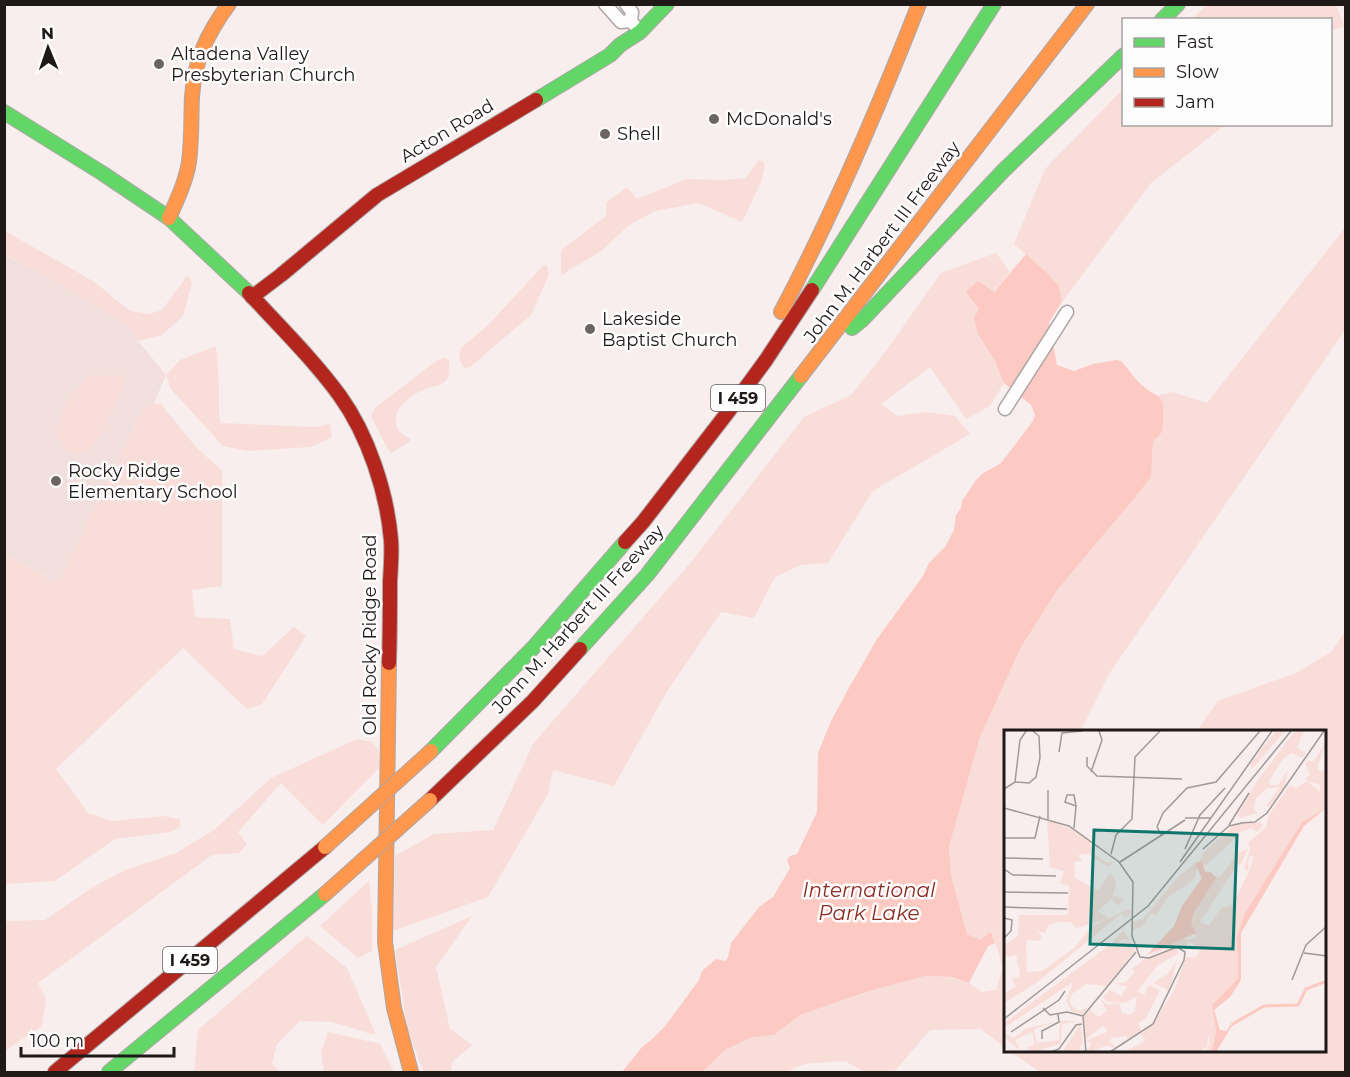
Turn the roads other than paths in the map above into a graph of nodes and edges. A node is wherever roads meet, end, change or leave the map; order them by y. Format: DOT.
graph roads {
  1 [pos="229,4"];
  2 [pos="604,4"];
  3 [pos="626,4"];
  4 [pos="667,4"];
  5 [pos="919,4"];
  6 [pos="994,4"];
  7 [pos="1087,4"];
  8 [pos="1178,4"];
  9 [pos="1164,18"];
  10 [pos="636,26"];
  11 [pos="1122,57"];
  12 [pos="4,112"];
  13 [pos="169,218"];
  14 [pos="252,297"];
  15 [pos="1068,312"];
  16 [pos="812,362"];
  17 [pos="1005,409"];
  18 [pos="728,412"];
  19 [pos="55,1072"];
  20 [pos="109,1072"];
  21 [pos="411,1072"];
  1 -- 13 [label="main road"];
  2 -- 10 [label="street"];
  3 -- 10 [label="street"];
  4 -- 10 [label="main road, Acton Road"];
  5 -- 18 [label="main road"];
  6 -- 18 [label="main road, John M. Harbert III Freeway / I 459"];
  7 -- 16 [label="main road, John M. Harbert III Freeway / I 459"];
  8 -- 9 [label="main road"];
  10 -- 14 [label="main road, Acton Road"];
  11 -- 16 [label="main road"];
  12 -- 13 [label="main road, Old Rocky Ridge Road"];
  13 -- 14 [label="main road, Old Rocky Ridge Road"];
  14 -- 21 [label="main road, Old Rocky Ridge Road"];
  15 -- 17 [label="street"];
  16 -- 20 [label="main road, John M. Harbert III Freeway / I 459, bridge"];
  18 -- 19 [label="main road, John M. Harbert III Freeway / I 459, bridge"];
}
